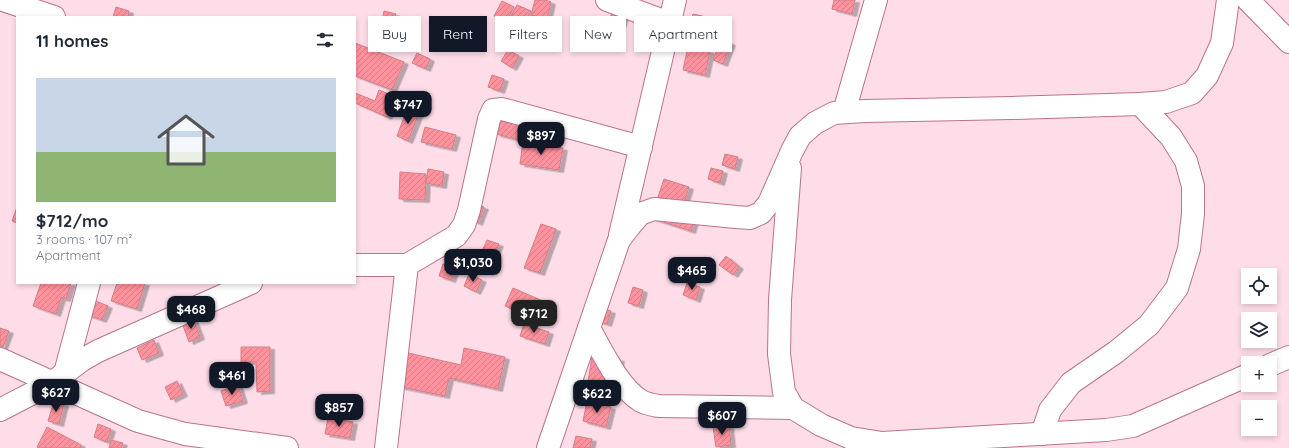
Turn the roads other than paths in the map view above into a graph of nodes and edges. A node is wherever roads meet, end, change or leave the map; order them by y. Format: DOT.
graph roads {
  1 [pos="3,0"];
  2 [pos="608,0"];
  3 [pos="675,0"];
  4 [pos="876,0"];
  5 [pos="1228,0"];
  6 [pos="1248,0"];
  7 [pos="51,16"];
  8 [pos="650,16"];
  9 [pos="671,16"];
  10 [pos="1289,42"];
  11 [pos="662,52"];
  12 [pos="1140,104"];
  13 [pos="844,112"];
  14 [pos="641,147"];
  15 [pos="792,151"];
  16 [pos="619,240"];
  17 [pos="356,265"];
  18 [pos="407,265"];
  19 [pos="89,284"];
  20 [pos="249,284"];
  21 [pos="589,328"];
  22 [pos="1289,357"];
  23 [pos="0,360"];
  24 [pos="1277,362"];
  25 [pos="59,378"];
  26 [pos="1241,378"];
  27 [pos="793,408"];
  28 [pos="0,410"];
  29 [pos="1042,434"];
  30 [pos="287,448"];
  31 [pos="386,448"];
  32 [pos="548,448"];
  1 -- 7 [label="street"];
  2 -- 8 [label="street"];
  3 -- 9 [label="street"];
  4 -- 13 [label="street"];
  5 -- 12 [label="street"];
  6 -- 10 [label="street"];
  11 -- 14 [label="street"];
  12 -- 13 [label="street"];
  12 -- 29 [label="street"];
  13 -- 15 [label="street"];
  14 -- 16 [label="street"];
  14 -- 18 [label="street"];
  15 -- 16 [label="street"];
  15 -- 27 [label="street"];
  16 -- 21 [label="street"];
  17 -- 18 [label="street"];
  18 -- 31 [label="street"];
  19 -- 25 [label="street"];
  20 -- 25 [label="street"];
  21 -- 27 [label="street"];
  21 -- 32 [label="street"];
  22 -- 24 [label="street"];
  23 -- 25 [label="street"];
  25 -- 28 [label="street"];
  25 -- 30 [label="street"];
  26 -- 29 [label="street"];
  27 -- 29 [label="street"];
}
